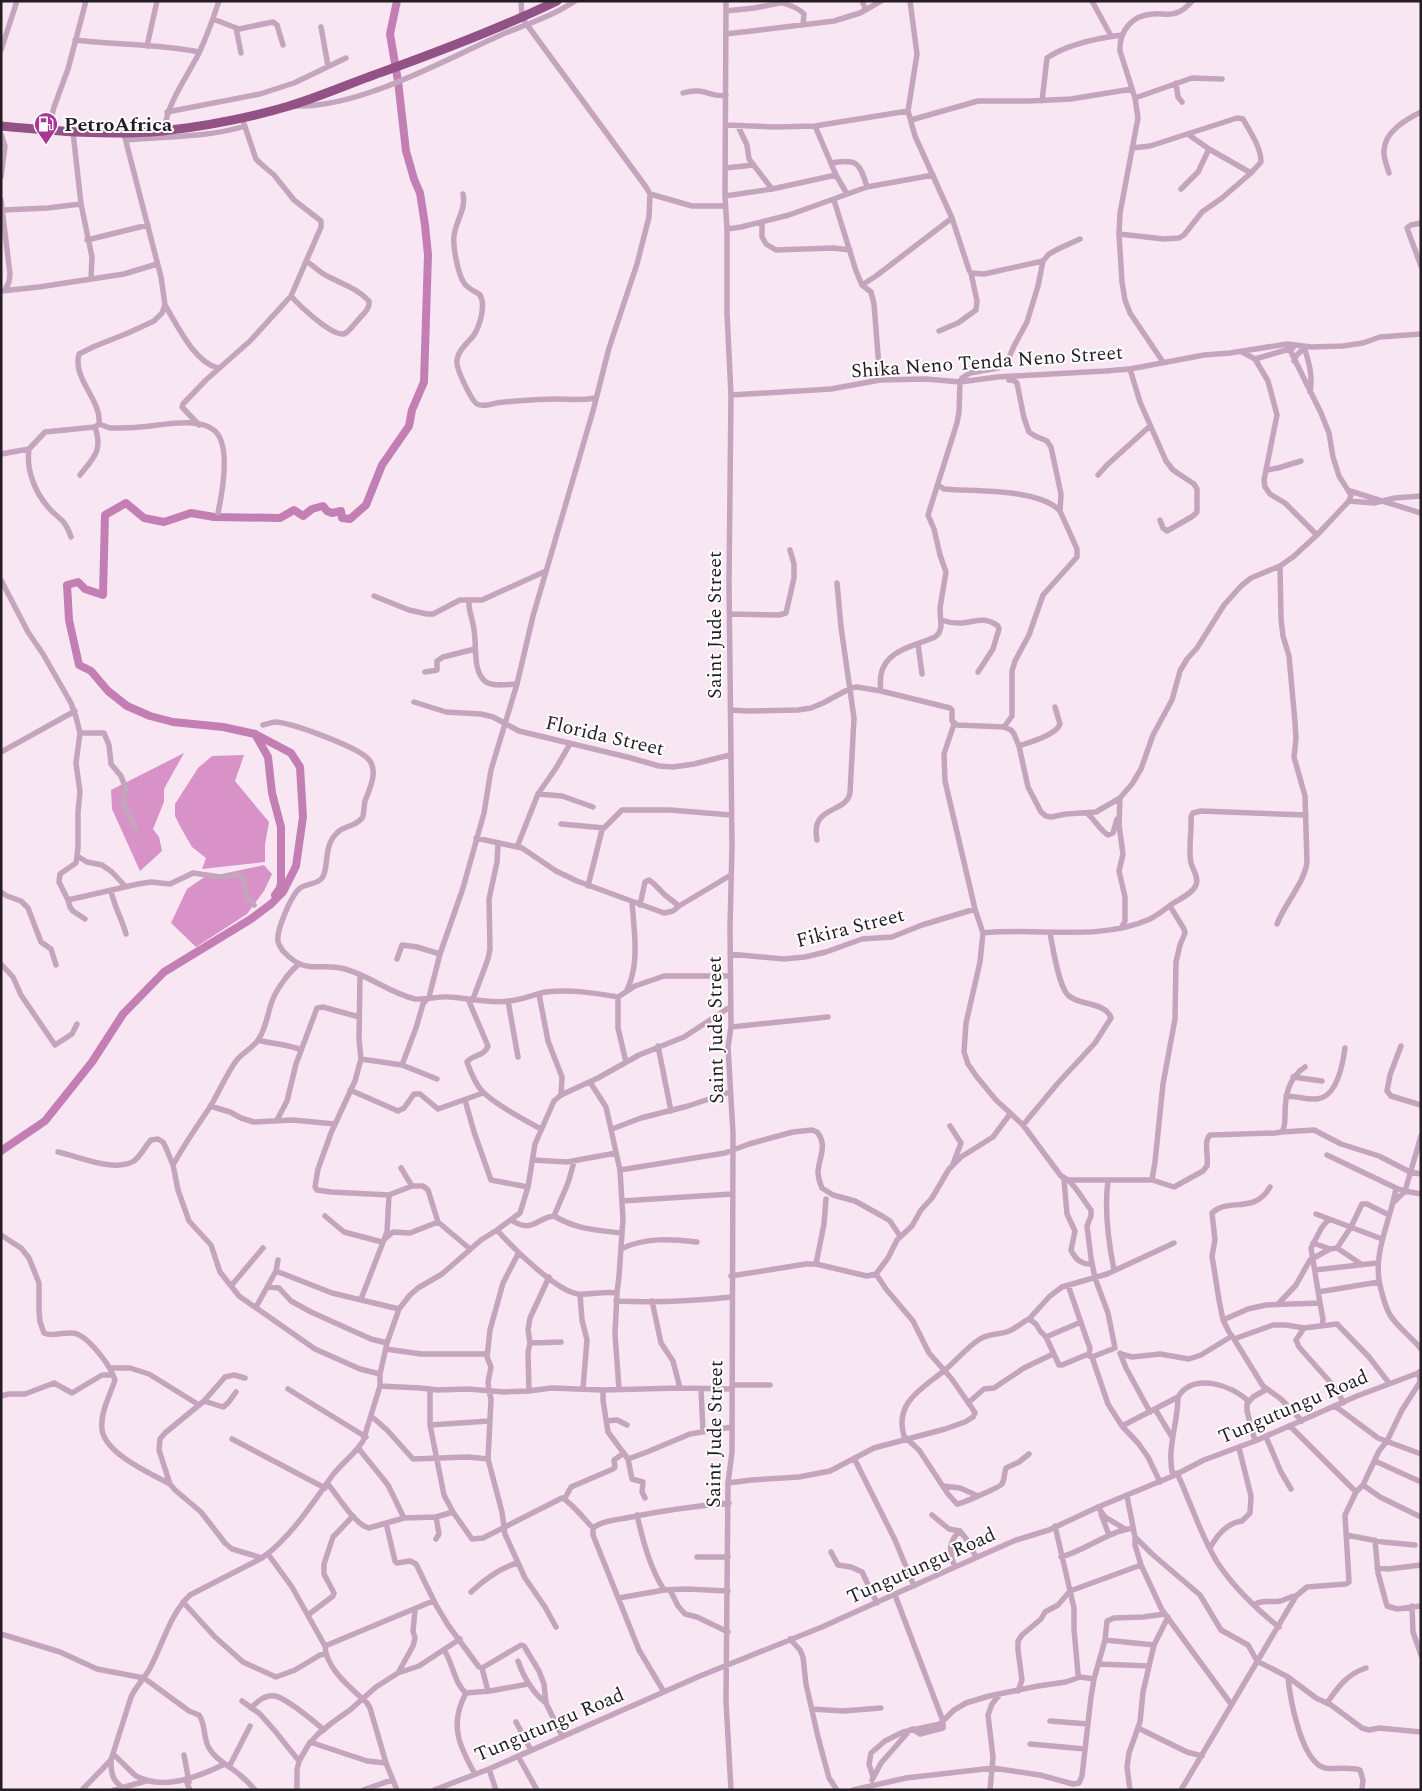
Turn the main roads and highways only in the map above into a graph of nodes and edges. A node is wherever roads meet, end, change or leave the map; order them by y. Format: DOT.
graph roads {
  1 [pos="557,1"];
  2 [pos="1,126"];
  1 -- 2 [label="highway"];
}
